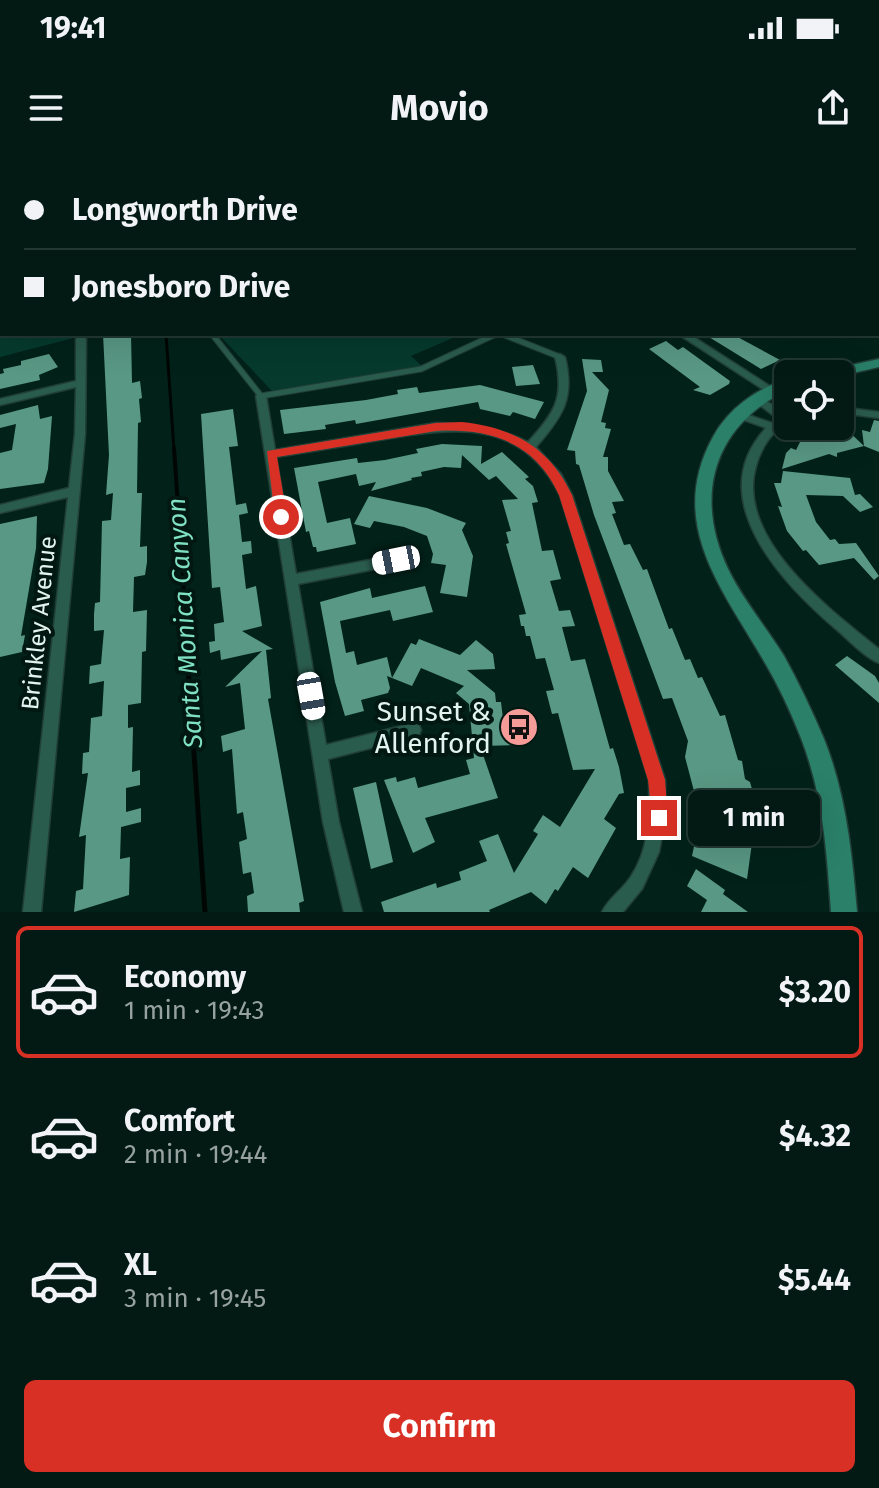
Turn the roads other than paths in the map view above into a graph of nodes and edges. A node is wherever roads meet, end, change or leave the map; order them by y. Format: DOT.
graph roads {
  1 [pos="214,336"];
  2 [pos="486,336"];
  3 [pos="506,336"];
  4 [pos="686,336"];
  5 [pos="81,339"];
  6 [pos="560,357"];
  7 [pos="879,363"];
  8 [pos="854,368"];
  9 [pos="80,383"];
  10 [pos="774,390"];
  11 [pos="764,394"];
  12 [pos="261,396"];
  13 [pos="0,402"];
  14 [pos="774,405"];
  15 [pos="854,412"];
  16 [pos="737,414"];
  17 [pos="879,415"];
  18 [pos="773,427"];
  19 [pos="530,447"];
  20 [pos="271,454"];
  21 [pos="75,491"];
  22 [pos="0,509"];
  23 [pos="396,560"];
  24 [pos="291,580"];
  25 [pos="879,657"];
  26 [pos="414,730"];
  27 [pos="321,754"];
  28 [pos="32,912"];
  29 [pos="353,912"];
  30 [pos="611,912"];
  31 [pos="844,912"];
  1 -- 12 [label="lane"];
  2 -- 12 [label="lane"];
  3 -- 6 [label="lane"];
  4 -- 11 [label="street"];
  5 -- 9 [label="street, Brinkley Avenue"];
  6 -- 19 [label="street"];
  7 -- 8 [label="main road"];
  9 -- 13 [label="street"];
  9 -- 21 [label="street, Brinkley Avenue"];
  10 -- 11 [label="main road"];
  11 -- 14 [label="street"];
  11 -- 16 [label="main road"];
  12 -- 20 [label="street"];
  15 -- 17 [label="street"];
  16 -- 18 [label="street"];
  16 -- 31 [label="main road"];
  18 -- 25 [label="street"];
  19 -- 20 [label="street"];
  19 -- 30 [label="street"];
  20 -- 24 [label="street"];
  21 -- 22 [label="street"];
  21 -- 28 [label="street, Brinkley Avenue"];
  23 -- 24 [label="street"];
  24 -- 27 [label="street"];
  26 -- 27 [label="street"];
  27 -- 29 [label="street"];
}
